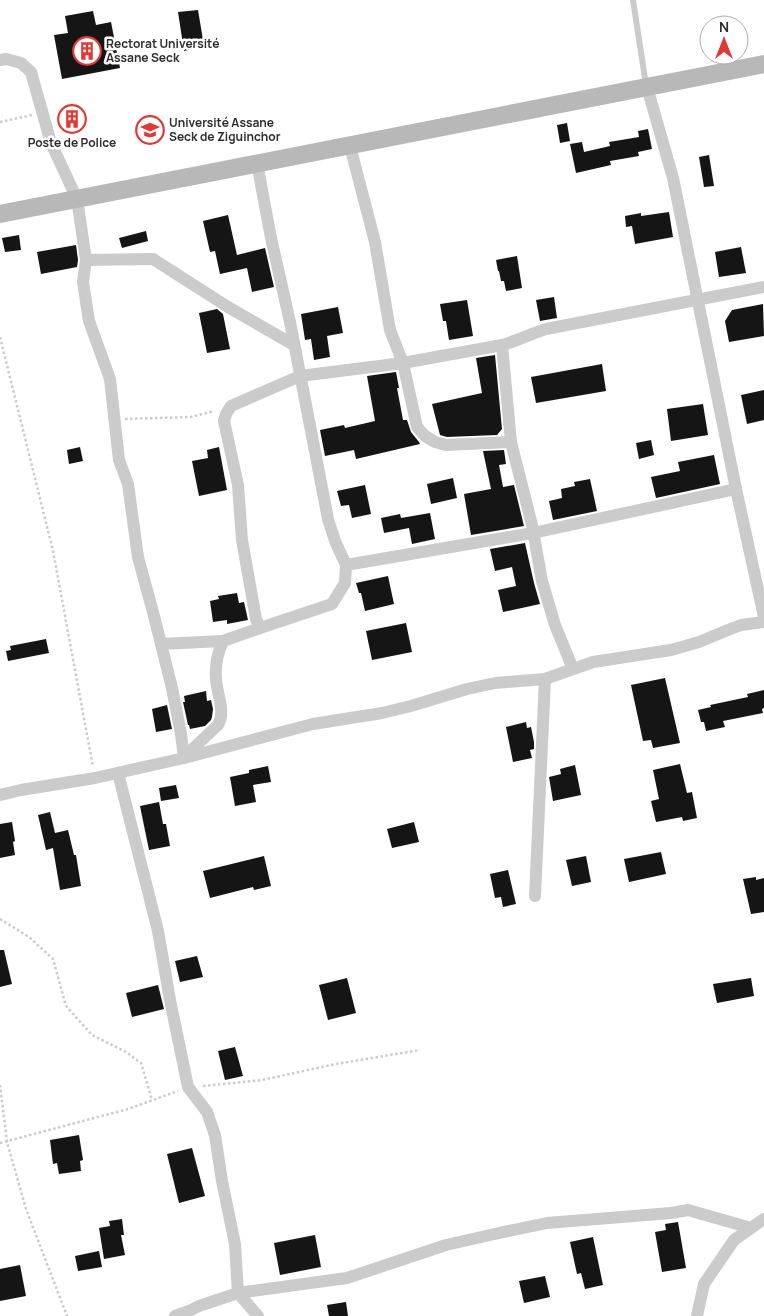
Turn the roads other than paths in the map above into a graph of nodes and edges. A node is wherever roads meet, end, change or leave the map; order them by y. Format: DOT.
graph roads {
  1 [pos="633,0"];
  2 [pos="0,60"];
  3 [pos="764,64"];
  4 [pos="647,87"];
  5 [pos="350,146"];
  6 [pos="257,163"];
  7 [pos="77,199"];
  8 [pos="0,214"];
  9 [pos="86,260"];
  10 [pos="764,286"];
  11 [pos="698,299"];
  12 [pos="294,345"];
  13 [pos="502,345"];
  14 [pos="403,362"];
  15 [pos="300,376"];
  16 [pos="511,442"];
  17 [pos="736,489"];
  18 [pos="533,533"];
  19 [pos="346,565"];
  20 [pos="764,617"];
  21 [pos="764,622"];
  22 [pos="260,628"];
  23 [pos="223,641"];
  24 [pos="161,644"];
  25 [pos="573,669"];
  26 [pos="545,679"];
  27 [pos="184,758"];
  28 [pos="118,773"];
  29 [pos="0,795"];
  30 [pos="535,896"];
  31 [pos="764,1219"];
  32 [pos="751,1228"];
  33 [pos="238,1293"];
  34 [pos="175,1316"];
  35 [pos="258,1316"];
  36 [pos="697,1316"];
  1 -- 4 [label="lane"];
  2 -- 7 [label="street"];
  3 -- 4 [label="street"];
  4 -- 5 [label="street"];
  4 -- 11 [label="street"];
  5 -- 6 [label="street"];
  5 -- 14 [label="street"];
  6 -- 7 [label="street"];
  6 -- 12 [label="street"];
  7 -- 8 [label="street"];
  7 -- 9 [label="street"];
  9 -- 12 [label="street"];
  9 -- 24 [label="street"];
  10 -- 11 [label="street"];
  11 -- 13 [label="street"];
  11 -- 17 [label="street"];
  12 -- 15 [label="street"];
  13 -- 14 [label="street"];
  13 -- 16 [label="street"];
  14 -- 15 [label="street"];
  14 -- 16 [label="street"];
  15 -- 19 [label="street"];
  15 -- 22 [label="street"];
  16 -- 18 [label="street"];
  17 -- 18 [label="street"];
  17 -- 20 [label="street"];
  18 -- 19 [label="street"];
  18 -- 25 [label="street"];
  19 -- 22 [label="street"];
  21 -- 25 [label="street"];
  22 -- 23 [label="street"];
  23 -- 24 [label="street"];
  23 -- 27 [label="street"];
  24 -- 27 [label="street"];
  25 -- 26 [label="street"];
  26 -- 27 [label="street"];
  26 -- 30 [label="street"];
  27 -- 28 [label="street"];
  28 -- 29 [label="street"];
  28 -- 33 [label="street"];
  31 -- 32 [label="street"];
  32 -- 33 [label="street"];
  32 -- 36 [label="street"];
  33 -- 34 [label="street"];
  33 -- 35 [label="street"];
}
